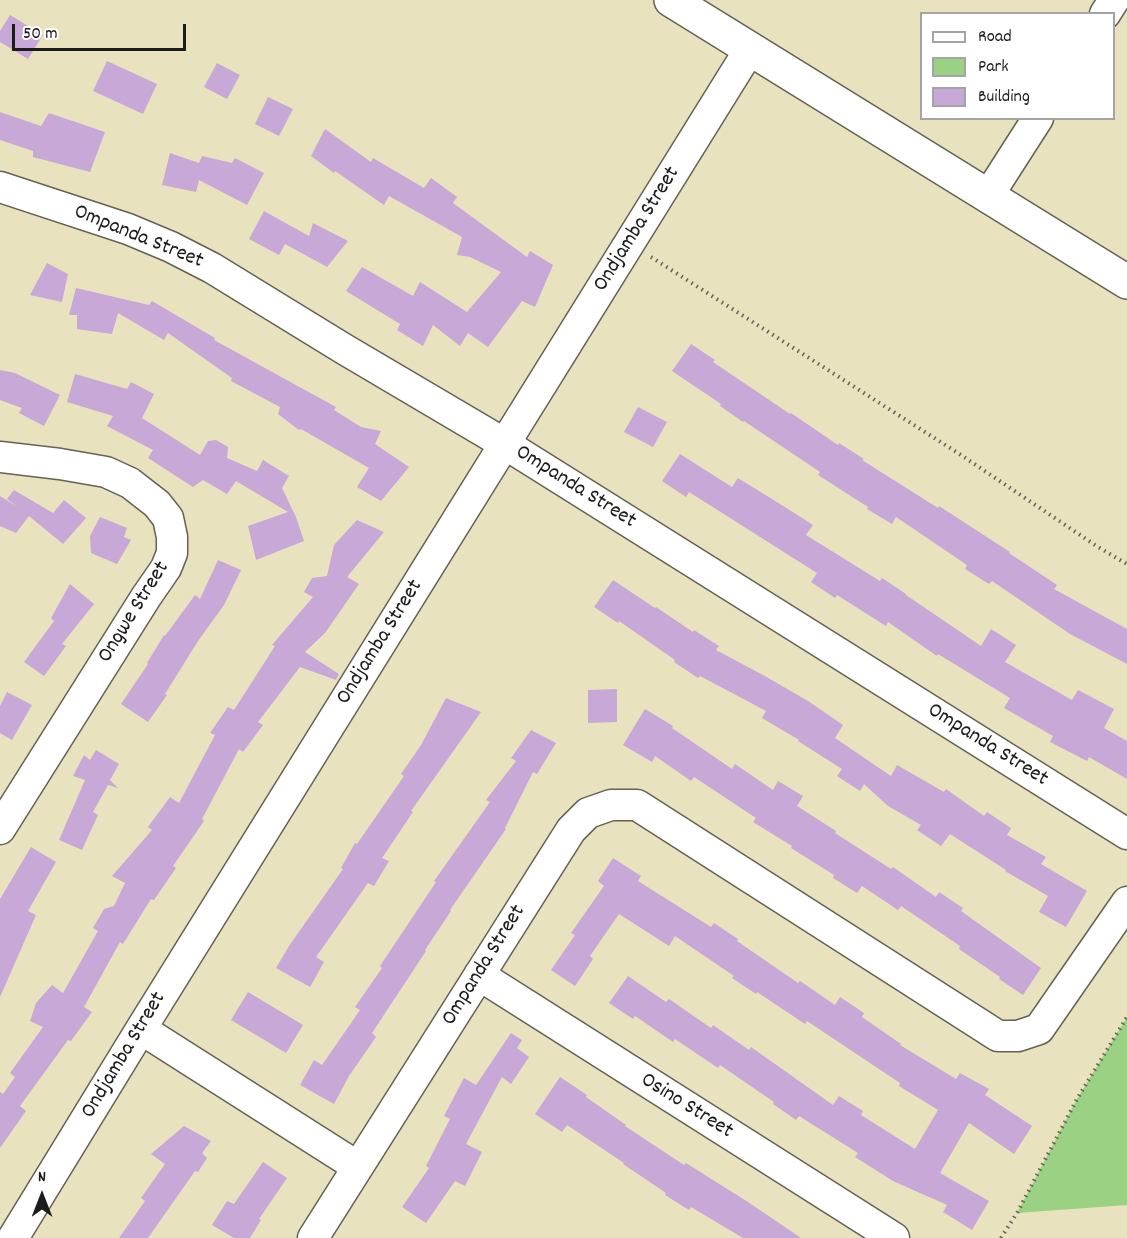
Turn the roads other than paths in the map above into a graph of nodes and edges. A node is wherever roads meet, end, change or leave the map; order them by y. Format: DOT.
graph roads {
  1 [pos="671,0"];
  2 [pos="750,49"];
  3 [pos="1037,120"];
  4 [pos="0,187"];
  5 [pos="988,196"];
  6 [pos="1127,282"];
  7 [pos="505,444"];
  8 [pos="0,457"];
  9 [pos="8,797"];
  10 [pos="0,829"];
  11 [pos="1127,834"];
  12 [pos="1127,902"];
  13 [pos="479,975"];
  14 [pos="141,1029"];
  15 [pos="358,1167"];
  16 [pos="14,1238"];
  17 [pos="313,1238"];
  18 [pos="894,1238"];
  1 -- 2 [label="main road"];
  2 -- 5 [label="main road"];
  2 -- 7 [label="street, Ondjamba Street"];
  3 -- 5 [label="street"];
  4 -- 7 [label="street, Ompanda Street"];
  5 -- 6 [label="main road"];
  7 -- 11 [label="street, Ompanda Street"];
  7 -- 14 [label="street, Ondjamba Street"];
  8 -- 9 [label="street, Ongwe Street"];
  9 -- 10 [label="street, Ongwe Street"];
  12 -- 13 [label="street, Ompanda Street"];
  13 -- 15 [label="street, Ompanda Street"];
  13 -- 18 [label="street, Osino Street"];
  14 -- 15 [label="street"];
  14 -- 16 [label="street, Ondjamba Street"];
  15 -- 17 [label="street, Ompanda Street"];
}
